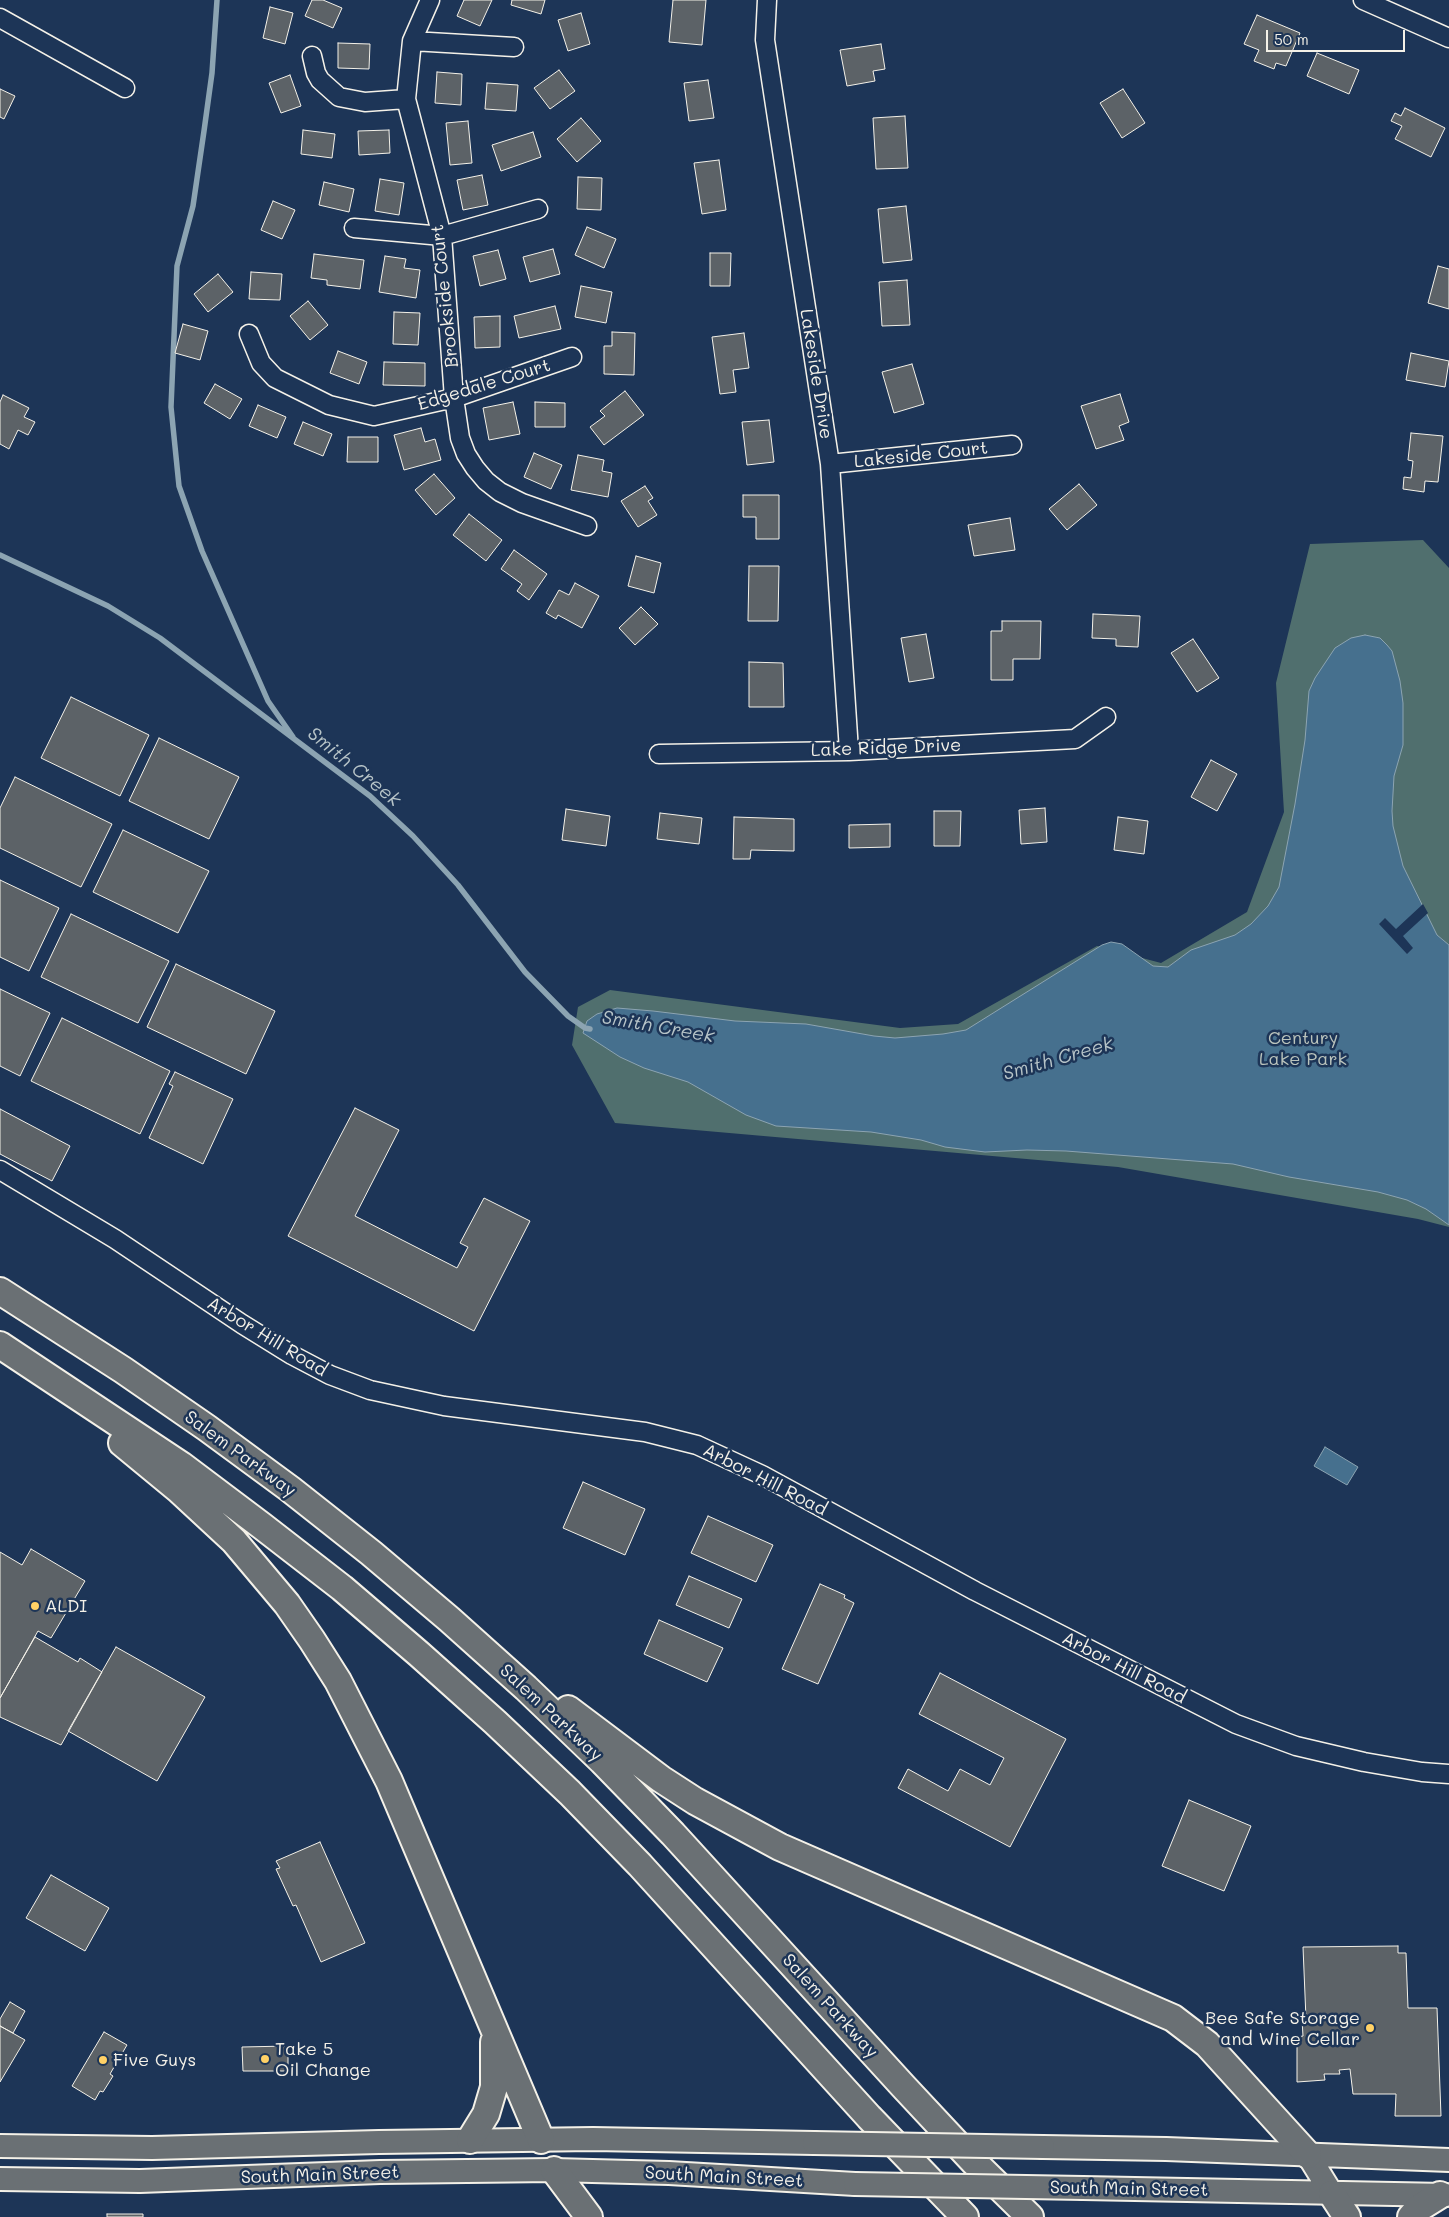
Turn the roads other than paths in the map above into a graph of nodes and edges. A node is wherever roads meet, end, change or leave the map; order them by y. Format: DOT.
graph roads {
  1 [pos="430,0"];
  2 [pos="767,0"];
  3 [pos="1363,0"];
  4 [pos="0,18"];
  5 [pos="1449,38"];
  6 [pos="412,41"];
  7 [pos="514,47"];
  8 [pos="312,56"];
  9 [pos="126,88"];
  10 [pos="406,99"];
  11 [pos="538,209"];
  12 [pos="354,228"];
  13 [pos="442,236"];
  14 [pos="248,334"];
  15 [pos="572,357"];
  16 [pos="454,398"];
  17 [pos="1012,445"];
  18 [pos="830,464"];
  19 [pos="587,526"];
  20 [pos="1106,717"];
  21 [pos="849,751"];
  22 [pos="659,754"];
  23 [pos="0,1170"];
  24 [pos="0,1291"];
  25 [pos="6,1348"];
  26 [pos="449,1620"];
  27 [pos="1449,1774"];
  28 [pos="493,2026"];
  29 [pos="470,2140"];
  30 [pos="541,2140"];
  31 [pos="0,2146"];
  32 [pos="1308,2155"];
  33 [pos="1449,2160"];
  34 [pos="554,2170"];
  35 [pos="0,2179"];
  36 [pos="1332,2194"];
  37 [pos="1444,2195"];
  38 [pos="589,2217"];
  39 [pos="964,2217"];
  40 [pos="1030,2217"];
  41 [pos="1347,2217"];
  42 [pos="1411,2217"];
  1 -- 6 [label="street, Brookside Court"];
  2 -- 18 [label="street, Lakeside Drive"];
  3 -- 5 [label="street"];
  4 -- 9 [label="street"];
  6 -- 7 [label="street"];
  6 -- 10 [label="street, Brookside Court"];
  8 -- 10 [label="street"];
  10 -- 13 [label="street, Brookside Court"];
  11 -- 13 [label="street"];
  12 -- 13 [label="street"];
  13 -- 16 [label="street, Brookside Court"];
  14 -- 16 [label="street, Edgedale Court"];
  15 -- 16 [label="street, Edgedale Court"];
  16 -- 19 [label="street, Brookside Court"];
  17 -- 18 [label="street, Lakeside Court"];
  18 -- 21 [label="street, Lakeside Drive"];
  20 -- 21 [label="street, Lake Ridge Drive"];
  21 -- 22 [label="street, Lake Ridge Drive"];
  23 -- 27 [label="street, Arbor Hill Road"];
  24 -- 26 [label="highway, Salem Parkway"];
  25 -- 28 [label="highway"];
  25 -- 39 [label="highway"];
  26 -- 32 [label="highway"];
  26 -- 40 [label="highway, Salem Parkway"];
  28 -- 29 [label="highway"];
  28 -- 30 [label="highway"];
  29 -- 30 [label="main road, South Main Street"];
  29 -- 31 [label="main road, South Main Street"];
  30 -- 32 [label="main road, South Main Street, bridge"];
  30 -- 34 [label="main road"];
  32 -- 33 [label="main road, South Main Street"];
  32 -- 36 [label="main road"];
  34 -- 35 [label="main road, South Main Street"];
  34 -- 36 [label="main road, South Main Street, bridge"];
  34 -- 38 [label="highway"];
  36 -- 37 [label="main road, South Main Street"];
  36 -- 41 [label="highway"];
  37 -- 42 [label="highway"];
}
